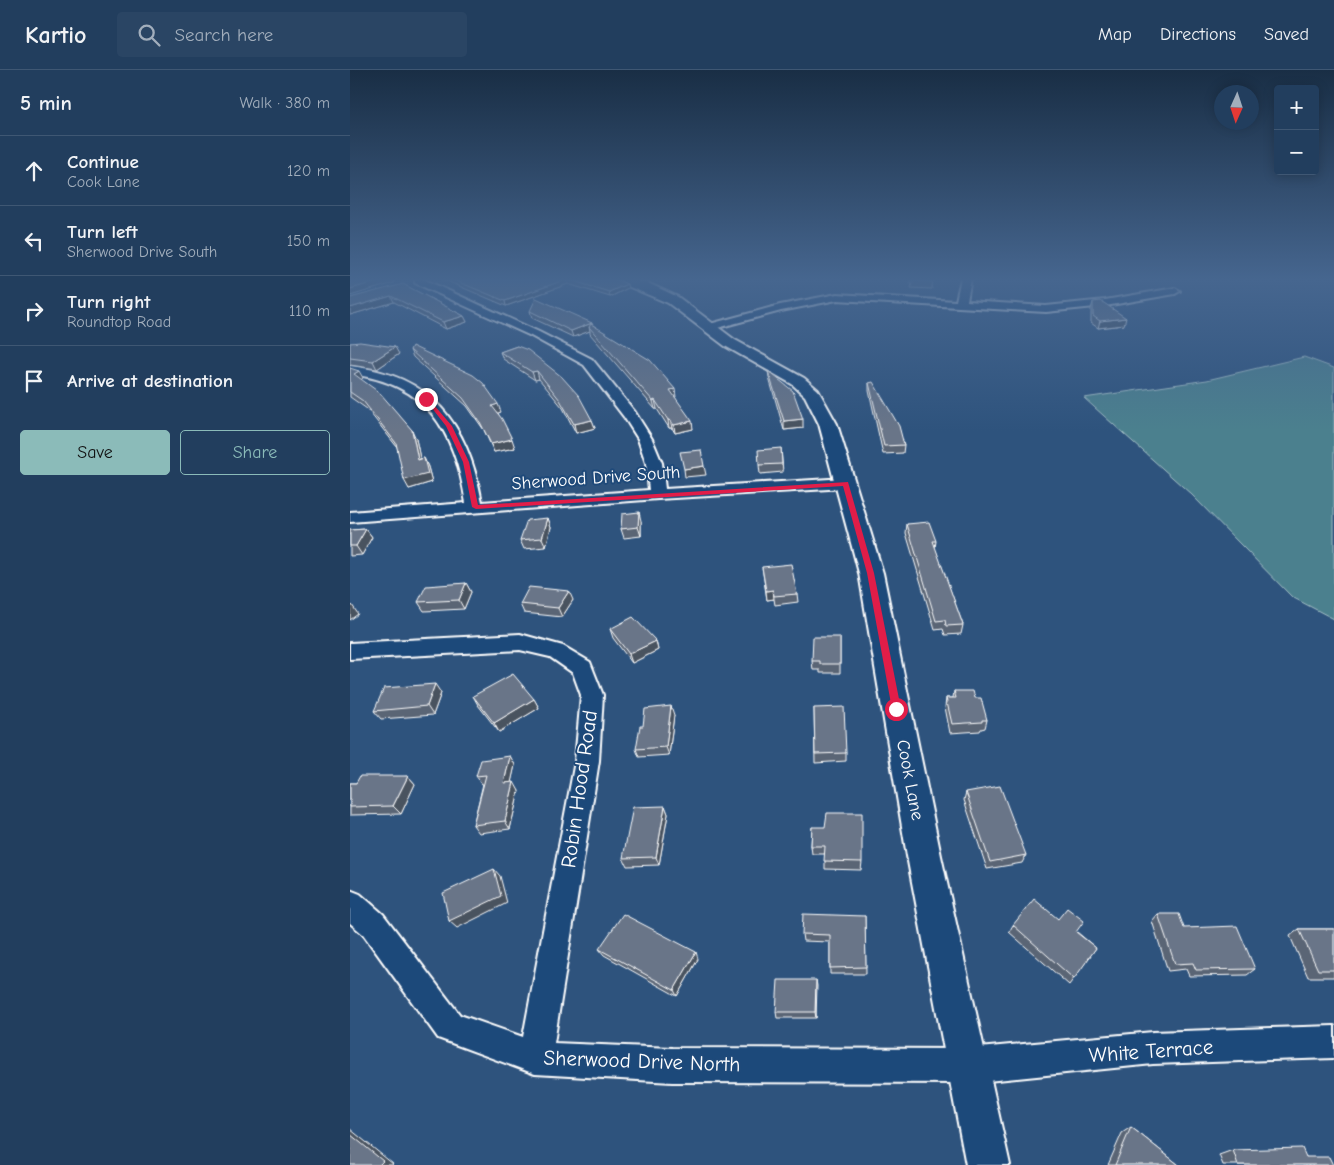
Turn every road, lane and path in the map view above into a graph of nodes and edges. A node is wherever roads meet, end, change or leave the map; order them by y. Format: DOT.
graph roads {
  1 [pos="524,329"];
  2 [pos="713,329"];
  3 [pos="350,370"];
  4 [pos="846,483"];
  5 [pos="658,494"];
  6 [pos="476,507"];
  7 [pos="350,517"];
  8 [pos="350,651"];
  9 [pos="350,904"];
  10 [pos="1334,1042"];
  11 [pos="535,1058"];
  12 [pos="968,1066"];
  13 [pos="988,1165"];
  1 -- 5 [label="street"];
  2 -- 4 [label="street, Cook Lane"];
  3 -- 6 [label="street"];
  4 -- 5 [label="street, Sherwood Drive South"];
  4 -- 12 [label="street, Cook Lane"];
  5 -- 6 [label="street, Sherwood Drive South"];
  6 -- 7 [label="street, Sherwood Drive South"];
  8 -- 11 [label="street, Robin Hood Road"];
  9 -- 11 [label="street, Sherwood Drive North"];
  10 -- 12 [label="street, White Terrace"];
  11 -- 12 [label="street, Sherwood Drive North"];
  12 -- 13 [label="street, Cook Lane"];
}
